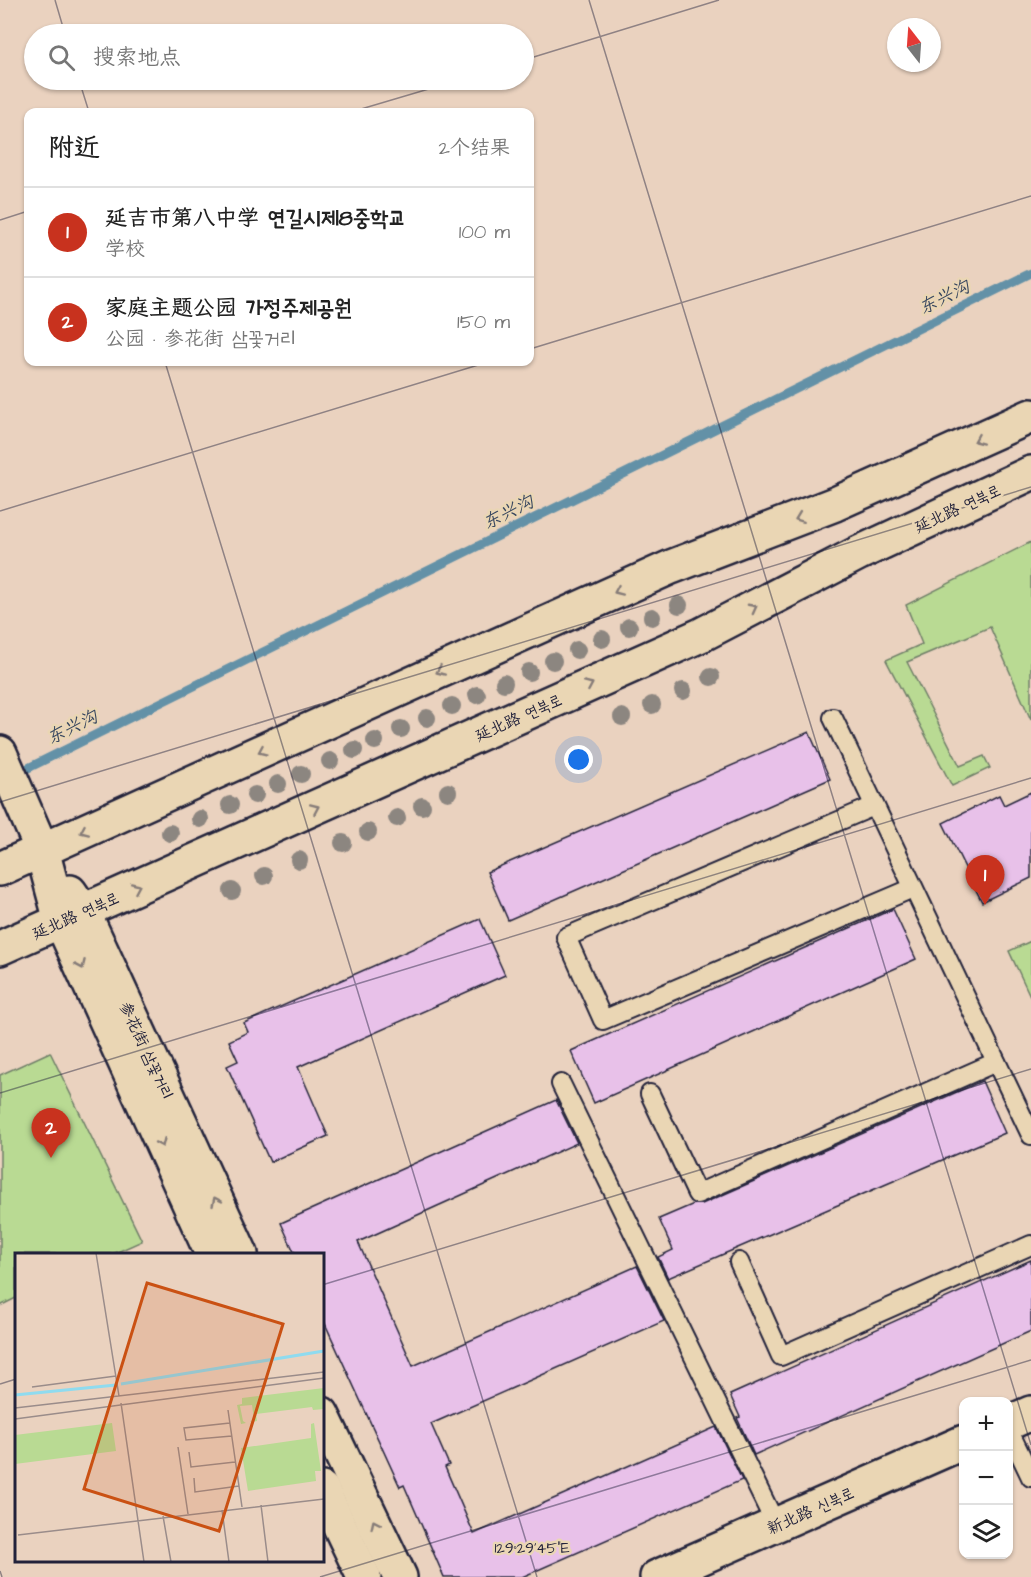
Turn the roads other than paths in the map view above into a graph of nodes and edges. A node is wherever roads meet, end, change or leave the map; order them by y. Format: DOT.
graph roads {
  1 [pos="1031,416"];
  2 [pos="1031,473"];
  3 [pos="832,718"];
  4 [pos="1,756"];
  5 [pos="874,806"];
  6 [pos="42,850"];
  7 [pos="0,869"];
  8 [pos="914,888"];
  9 [pos="72,916"];
  10 [pos="0,948"];
  11 [pos="996,1062"];
  12 [pos="561,1084"];
  13 [pos="650,1094"];
  14 [pos="1031,1136"];
  15 [pos="1031,1245"];
  16 [pos="212,1253"];
  17 [pos="240,1253"];
  18 [pos="739,1262"];
  19 [pos="1031,1413"];
  20 [pos="324,1418"];
  21 [pos="1013,1421"];
  22 [pos="1013,1440"];
  23 [pos="959,1444"];
  24 [pos="1031,1478"];
  25 [pos="324,1493"];
  26 [pos="776,1525"];
  27 [pos="364,1577"];
  28 [pos="400,1577"];
  29 [pos="657,1577"];
  1 -- 6 [label="main road, one-way"];
  9 -- 2 [label="main road, 延北路 연북로, one-way"];
  3 -- 5 [label="lane"];
  4 -- 6 [label="main road, 参花街 삼꽃거리"];
  5 -- 8 [label="lane"];
  5 -- 8 [label="lane"];
  6 -- 7 [label="main road"];
  6 -- 9 [label="main road, 参花街 삼꽃거리"];
  8 -- 11 [label="lane"];
  9 -- 10 [label="main road, 延北路 연북로"];
  9 -- 16 [label="main road, 参花街 삼꽃거리, one-way"];
  17 -- 9 [label="main road, 参花街 삼꽃거리, one-way"];
  11 -- 13 [label="lane"];
  11 -- 14 [label="lane"];
  12 -- 26 [label="lane"];
  15 -- 18 [label="lane"];
  19 -- 21 [label="main road"];
  28 -- 20 [label="main road, one-way"];
  22 -- 24 [label="lane"];
  23 -- 26 [label="main road, 新北路 신북로"];
  25 -- 27 [label="main road"];
  26 -- 29 [label="main road, 新北路 신북로"];
}
